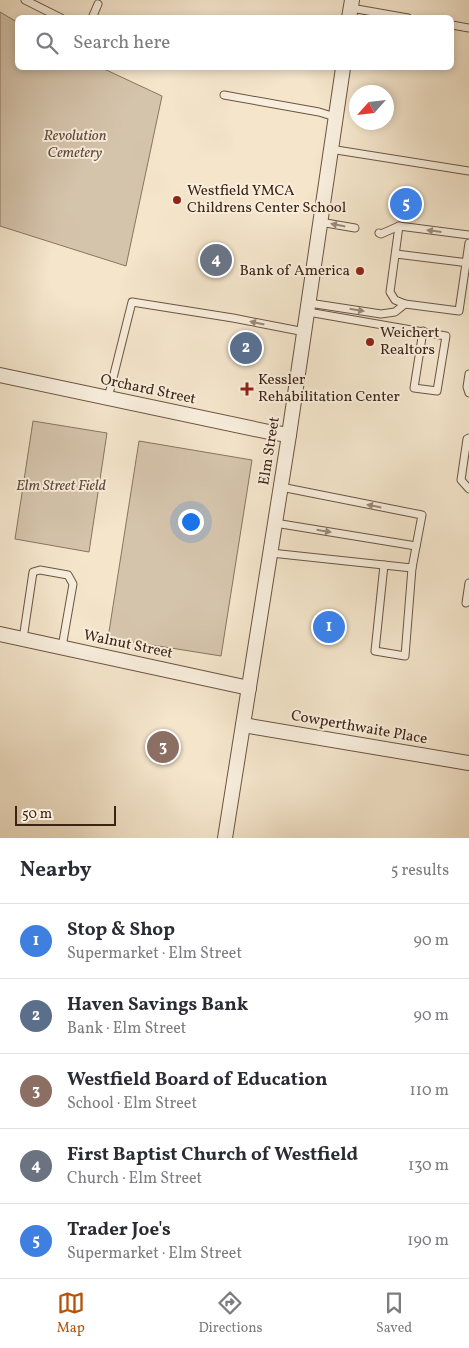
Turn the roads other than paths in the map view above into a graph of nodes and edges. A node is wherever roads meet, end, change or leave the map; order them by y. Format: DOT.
graph roads {
  1 [pos="25,0"];
  2 [pos="98,4"];
  3 [pos="351,8"];
  4 [pos="55,15"];
  5 [pos="93,15"];
  6 [pos="391,15"];
  7 [pos="454,25"];
  8 [pos="469,28"];
  9 [pos="343,70"];
  10 [pos="224,94"];
  11 [pos="335,117"];
  12 [pos="330,149"];
  13 [pos="469,171"];
  14 [pos="320,222"];
  15 [pos="399,226"];
  16 [pos="355,228"];
  17 [pos="379,233"];
  18 [pos="469,235"];
  19 [pos="469,243"];
  20 [pos="396,254"];
  21 [pos="468,263"];
  22 [pos="404,304"];
  23 [pos="308,308"];
  24 [pos="423,331"];
  25 [pos="305,332"];
  26 [pos="469,374"];
  27 [pos="0,375"];
  28 [pos="469,393"];
  29 [pos="108,398"];
  30 [pos="289,435"];
  31 [pos="469,438"];
  32 [pos="281,487"];
  33 [pos="469,489"];
  34 [pos="275,523"];
  35 [pos="416,546"];
  36 [pos="270,553"];
  37 [pos="384,565"];
  38 [pos="412,568"];
  39 [pos="469,583"];
  40 [pos="466,603"];
  41 [pos="0,634"];
  42 [pos="23,639"];
  43 [pos="62,648"];
  44 [pos="249,688"];
  45 [pos="243,725"];
  46 [pos="469,763"];
  47 [pos="226,838"];
  1 -- 4 [label="lane"];
  2 -- 5 [label="lane"];
  3 -- 6 [label="lane"];
  7 -- 8 [label="lane"];
  9 -- 11 [label="street, Elm Street"];
  10 -- 11 [label="lane"];
  11 -- 12 [label="street, Elm Street"];
  12 -- 13 [label="lane"];
  12 -- 14 [label="street, Elm Street"];
  16 -- 14 [label="lane, one-way"];
  14 -- 23 [label="street, Elm Street"];
  15 -- 17 [label="lane"];
  18 -- 15 [label="lane, one-way"];
  15 -- 20 [label="lane"];
  19 -- 21 [label="lane"];
  20 -- 21 [label="lane"];
  20 -- 22 [label="lane"];
  21 -- 22 [label="lane"];
  23 -- 22 [label="lane, one-way"];
  23 -- 24 [label="lane"];
  23 -- 25 [label="street, Elm Street"];
  24 -- 24 [label="lane"];
  25 -- 29 [label="lane, one-way"];
  25 -- 30 [label="street, Elm Street"];
  26 -- 28 [label="lane"];
  27 -- 29 [label="street, Orchard Street"];
  29 -- 30 [label="street, Orchard Street"];
  30 -- 32 [label="street, Elm Street"];
  31 -- 33 [label="lane"];
  32 -- 34 [label="street, Elm Street"];
  35 -- 32 [label="lane, one-way"];
  34 -- 35 [label="lane, one-way"];
  34 -- 36 [label="street, Elm Street"];
  35 -- 38 [label="lane"];
  36 -- 37 [label="lane"];
  36 -- 44 [label="street, Elm Street"];
  37 -- 38 [label="lane"];
  37 -- 38 [label="lane"];
  39 -- 40 [label="lane"];
  41 -- 42 [label="street, Walnut Street"];
  42 -- 43 [label="street, Walnut Street"];
  42 -- 43 [label="lane"];
  43 -- 44 [label="street, Walnut Street"];
  44 -- 45 [label="street, Elm Street"];
  45 -- 46 [label="street, Cowperthwaite Place"];
  45 -- 47 [label="street, Elm Street"];
}
